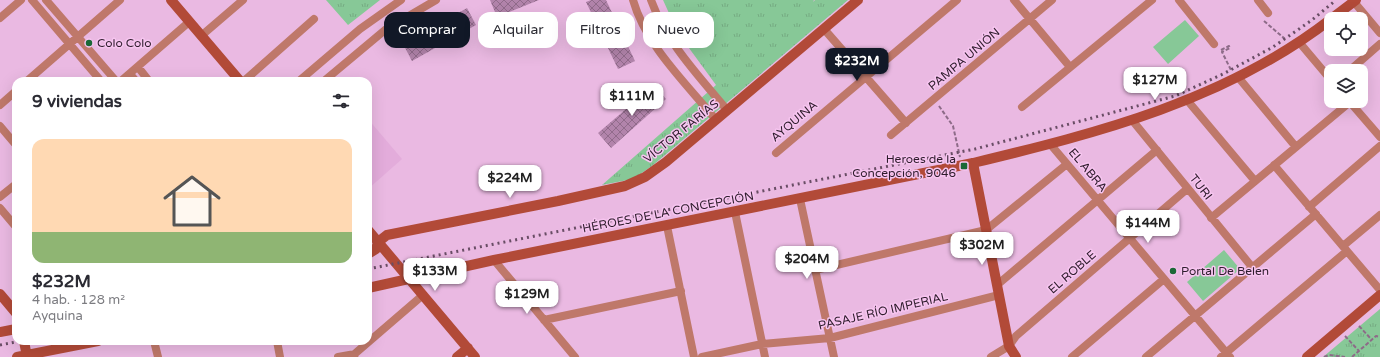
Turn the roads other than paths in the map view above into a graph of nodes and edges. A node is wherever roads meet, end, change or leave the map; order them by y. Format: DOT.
graph roads {
  1 [pos="21,0"];
  2 [pos="32,0"];
  3 [pos="46,0"];
  4 [pos="120,0"];
  5 [pos="171,0"];
  6 [pos="243,0"];
  7 [pos="401,0"];
  8 [pos="436,0"];
  9 [pos="633,0"];
  10 [pos="651,0"];
  11 [pos="858,0"];
  12 [pos="957,0"];
  13 [pos="1014,0"];
  14 [pos="1052,0"];
  15 [pos="1152,0"];
  16 [pos="1179,0"];
  17 [pos="1258,0"];
  18 [pos="1355,1"];
  19 [pos="1267,11"];
  20 [pos="1340,12"];
  21 [pos="0,18"];
  22 [pos="314,19"];
  23 [pos="1030,19"];
  24 [pos="189,22"];
  25 [pos="1324,24"];
  26 [pos="824,28"];
  27 [pos="1380,34"];
  28 [pos="78,36"];
  29 [pos="201,36"];
  30 [pos="1213,43"];
  31 [pos="70,44"];
  32 [pos="1296,44"];
  33 [pos="1380,44"];
  34 [pos="684,58"];
  35 [pos="1357,64"];
  36 [pos="138,67"];
  37 [pos="672,67"];
  38 [pos="1070,67"];
  39 [pos="1324,73"];
  40 [pos="130,74"];
  41 [pos="33,77"];
  42 [pos="98,77"];
  43 [pos="113,77"];
  44 [pos="127,77"];
  45 [pos="133,77"];
  46 [pos="146,77"];
  47 [pos="237,77"];
  48 [pos="249,77"];
  49 [pos="304,77"];
  50 [pos="329,77"];
  51 [pos="866,77"];
  52 [pos="1237,78"];
  53 [pos="12,94"];
  54 [pos="1187,100"];
  55 [pos="0,105"];
  56 [pos="1022,107"];
  57 [pos="1341,108"];
  58 [pos="1356,108"];
  59 [pos="727,110"];
  60 [pos="716,120"];
  61 [pos="1132,120"];
  62 [pos="906,123"];
  63 [pos="0,126"];
  64 [pos="1378,132"];
  65 [pos="891,135"];
  66 [pos="12,140"];
  67 [pos="1051,145"];
  68 [pos="1380,146"];
  69 [pos="1296,147"];
  70 [pos="1157,150"];
  71 [pos="776,152"];
  72 [pos="973,164"];
  73 [pos="1067,164"];
  74 [pos="1274,165"];
  75 [pos="1255,181"];
  76 [pos="12,187"];
  77 [pos="1187,189"];
  78 [pos="0,197"];
  79 [pos="800,199"];
  80 [pos="1097,200"];
  81 [pos="1309,206"];
  82 [pos="0,208"];
  83 [pos="735,212"];
  84 [pos="1316,214"];
  85 [pos="1380,215"];
  86 [pos="1211,218"];
  87 [pos="12,222"];
  88 [pos="667,226"];
  89 [pos="986,230"];
  90 [pos="1130,238"];
  91 [pos="374,248"];
  92 [pos="1345,249"];
  93 [pos="494,260"];
  94 [pos="1252,267"];
  95 [pos="815,270"];
  96 [pos="409,279"];
  97 [pos="1164,279"];
  98 [pos="997,285"];
  99 [pos="372,287"];
  100 [pos="1380,290"];
  101 [pos="680,291"];
  102 [pos="0,294"];
  103 [pos="423,295"];
  104 [pos="999,295"];
  105 [pos="1380,295"];
  106 [pos="12,308"];
  107 [pos="1194,316"];
  108 [pos="544,320"];
  109 [pos="12,330"];
  110 [pos="0,332"];
  111 [pos="830,338"];
  112 [pos="372,339"];
  113 [pos="762,344"];
  114 [pos="24,345"];
  115 [pos="78,345"];
  116 [pos="155,345"];
  117 [pos="278,345"];
  118 [pos="365,345"];
  119 [pos="1009,346"];
  120 [pos="468,348"];
  121 [pos="353,355"];
  122 [pos="24,356"];
  123 [pos="1226,356"];
  124 [pos="158,357"];
  125 [pos="280,357"];
  126 [pos="338,357"];
  127 [pos="457,357"];
  128 [pos="475,357"];
  129 [pos="575,357"];
  130 [pos="694,357"];
  131 [pos="702,357"];
  132 [pos="765,357"];
  133 [pos="834,357"];
  134 [pos="991,357"];
  135 [pos="1016,357"];
  136 [pos="1072,357"];
  137 [pos="1146,357"];
  138 [pos="1307,357"];
  1 -- 21 [label="street"];
  2 -- 31 [label="street"];
  3 -- 28 [label="street"];
  4 -- 28 [label="street"];
  5 -- 24 [label="street"];
  6 -- 29 [label="street"];
  7 -- 49 [label="street"];
  8 -- 50 [label="street"];
  9 -- 37 [label="street"];
  10 -- 34 [label="street"];
  11 -- 26 [label="street, VÍCTOR FARÍAS"];
  12 -- 51 [label="street, AYQUINA"];
  13 -- 23 [label="street"];
  14 -- 23 [label="street, PAMPA UNIÓN"];
  15 -- 38 [label="street"];
  16 -- 30 [label="street"];
  17 -- 19 [label="street"];
  18 -- 20 [label="street, HÉROES DE LA CONCEPCIÓN"];
  18 -- 27 [label="street"];
  22 -- 48 [label="street"];
  23 -- 38 [label="street"];
  23 -- 62 [label="street, PAMPA UNIÓN"];
  24 -- 29 [label="street"];
  24 -- 36 [label="street"];
  25 -- 32 [label="street, HÉROES DE LA CONCEPCIÓN"];
  26 -- 51 [label="street"];
  26 -- 59 [label="street, VÍCTOR FARÍAS"];
  28 -- 31 [label="street"];
  28 -- 43 [label="street"];
  29 -- 47 [label="street"];
  31 -- 41 [label="street"];
  31 -- 42 [label="street"];
  32 -- 39 [label="street"];
  32 -- 52 [label="street, HÉROES DE LA CONCEPCIÓN"];
  33 -- 35 [label="street"];
  34 -- 37 [label="street"];
  34 -- 59 [label="street"];
  36 -- 40 [label="street"];
  36 -- 46 [label="street"];
  37 -- 60 [label="street"];
  38 -- 56 [label="street"];
  40 -- 44 [label="street"];
  40 -- 45 [label="street"];
  51 -- 62 [label="street"];
  51 -- 71 [label="street, AYQUINA"];
  52 -- 54 [label="street, HÉROES DE LA CONCEPCIÓN"];
  52 -- 69 [label="street"];
  53 -- 55 [label="street"];
  54 -- 61 [label="street, HÉROES DE LA CONCEPCIÓN"];
  54 -- 75 [label="street"];
  57 -- 69 [label="street"];
  58 -- 64 [label="street"];
  59 -- 60 [label="street, VÍCTOR FARÍAS"];
  60 -- 91 [label="street, VÍCTOR FARÍAS"];
  61 -- 67 [label="street, HÉROES DE LA CONCEPCIÓN"];
  61 -- 70 [label="street, TURI"];
  62 -- 65 [label="street, PAMPA UNIÓN"];
  63 -- 66 [label="street"];
  67 -- 72 [label="street, HÉROES DE LA CONCEPCIÓN"];
  67 -- 73 [label="street, EL ABRA"];
  68 -- 81 [label="street"];
  69 -- 74 [label="street"];
  70 -- 77 [label="street, TURI"];
  70 -- 80 [label="street"];
  72 -- 79 [label="street, HÉROES DE LA CONCEPCIÓN"];
  72 -- 89 [label="street"];
  73 -- 80 [label="street, EL ABRA"];
  73 -- 89 [label="street"];
  74 -- 75 [label="street"];
  74 -- 81 [label="street"];
  75 -- 86 [label="street"];
  76 -- 78 [label="street"];
  77 -- 86 [label="street, TURI"];
  77 -- 90 [label="street, EL ROBLE"];
  79 -- 83 [label="street, HÉROES DE LA CONCEPCIÓN"];
  79 -- 95 [label="street"];
  80 -- 90 [label="street, EL ABRA"];
  80 -- 98 [label="street"];
  81 -- 84 [label="street"];
  82 -- 87 [label="street"];
  83 -- 88 [label="street, HÉROES DE LA CONCEPCIÓN"];
  83 -- 113 [label="street"];
  84 -- 92 [label="street"];
  84 -- 94 [label="street"];
  85 -- 92 [label="street"];
  86 -- 94 [label="street, TURI"];
  88 -- 93 [label="street, HÉROES DE LA CONCEPCIÓN"];
  88 -- 101 [label="street"];
  89 -- 95 [label="street"];
  89 -- 98 [label="street"];
  90 -- 97 [label="street, EL ABRA"];
  90 -- 119 [label="street, EL ROBLE"];
  91 -- 96 [label="street"];
  92 -- 100 [label="street"];
  92 -- 123 [label="street"];
  93 -- 96 [label="street, HÉROES DE LA CONCEPCIÓN"];
  93 -- 108 [label="street"];
  94 -- 107 [label="street"];
  95 -- 111 [label="street"];
  96 -- 99 [label="street, HÉROES DE LA CONCEPCIÓN"];
  96 -- 103 [label="street"];
  97 -- 107 [label="street, EL ABRA"];
  97 -- 136 [label="street"];
  98 -- 104 [label="street"];
  101 -- 108 [label="street"];
  101 -- 130 [label="street"];
  102 -- 106 [label="street"];
  103 -- 112 [label="street"];
  103 -- 120 [label="street"];
  104 -- 111 [label="street, PASAJE RÍO IMPERIAL"];
  104 -- 119 [label="street"];
  105 -- 138 [label="street"];
  107 -- 123 [label="street, EL ABRA"];
  107 -- 137 [label="street"];
  108 -- 129 [label="street"];
  109 -- 110 [label="street"];
  111 -- 113 [label="street, PASAJE RÍO IMPERIAL"];
  111 -- 133 [label="street"];
  113 -- 131 [label="street, PASAJE RÍO IMPERIAL"];
  113 -- 132 [label="street"];
  114 -- 122 [label="street"];
  115 -- 122 [label="street"];
  116 -- 124 [label="street"];
  117 -- 125 [label="street"];
  118 -- 121 [label="street"];
  119 -- 134 [label="street, EL ROBLE"];
  119 -- 135 [label="street"];
  120 -- 127 [label="street"];
  120 -- 128 [label="street"];
  121 -- 126 [label="street"];
}
